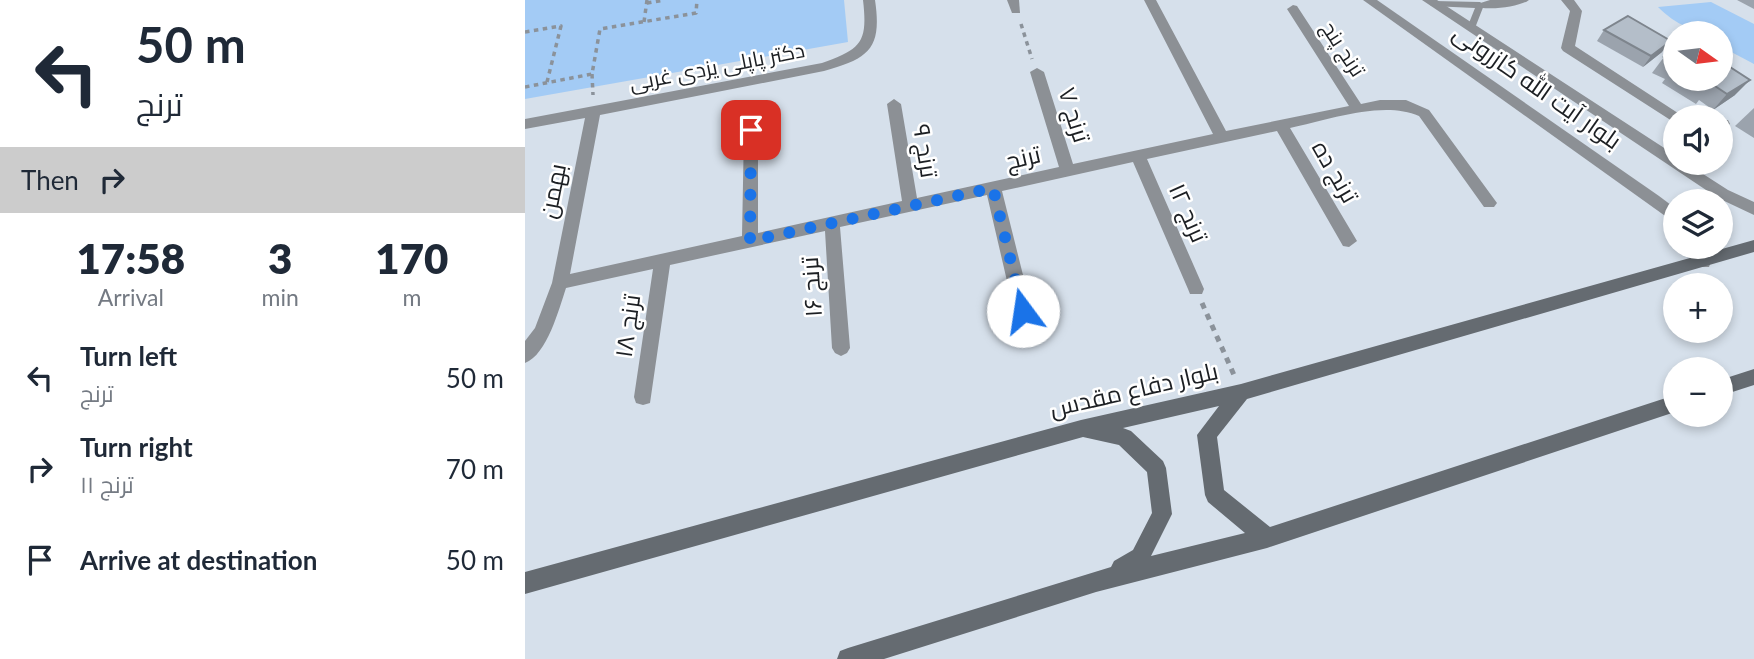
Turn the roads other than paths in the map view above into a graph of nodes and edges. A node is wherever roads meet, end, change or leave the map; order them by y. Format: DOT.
graph roads {
  1 [pos="869,0"];
  2 [pos="1150,0"];
  3 [pos="1369,0"];
  4 [pos="1524,0"];
  5 [pos="1567,0"];
  6 [pos="1431,2"];
  7 [pos="1480,5"];
  8 [pos="1293,9"];
  9 [pos="1471,28"];
  10 [pos="1037,72"];
  11 [pos="894,104"];
  12 [pos="1663,108"];
  13 [pos="1358,110"];
  14 [pos="593,112"];
  15 [pos="525,124"];
  16 [pos="1282,125"];
  17 [pos="751,130"];
  18 [pos="1222,137"];
  19 [pos="1663,155"];
  20 [pos="1138,156"];
  21 [pos="1068,171"];
  22 [pos="1694,175"];
  23 [pos="993,188"];
  24 [pos="1489,203"];
  25 [pos="911,206"];
  26 [pos="1663,207"];
  27 [pos="1754,209"];
  28 [pos="832,223"];
  29 [pos="750,241"];
  30 [pos="1349,241"];
  31 [pos="1754,246"];
  32 [pos="1733,249"];
  33 [pos="1684,259"];
  34 [pos="662,261"];
  35 [pos="560,284"];
  36 [pos="1196,289"];
  37 [pos="1023,311"];
  38 [pos="841,348"];
  39 [pos="525,355"];
  40 [pos="1754,377"];
  41 [pos="1733,384"];
  42 [pos="1241,392"];
  43 [pos="643,397"];
  44 [pos="1663,407"];
  45 [pos="1081,429"];
  46 [pos="1267,538"];
  47 [pos="1096,581"];
  48 [pos="525,583"];
  49 [pos="848,659"];
  1 -- 14 [label="street, دکتر پاپلی یزدی غربی"];
  2 -- 18 [label="street"];
  3 -- 26 [label="street, بلوار آیت الله کازرونی"];
  4 -- 7 [label="street"];
  5 -- 12 [label="street"];
  6 -- 7 [label="lane"];
  6 -- 9 [label="street, بلوار آیت الله کازرونی"];
  7 -- 9 [label="lane"];
  8 -- 13 [label="street, ترنج پنج"];
  9 -- 19 [label="street, بلوار آیت الله کازرونی"];
  10 -- 21 [label="street, ترنج ۷"];
  11 -- 25 [label="street, ترنج ۹"];
  13 -- 16 [label="street, ترنج"];
  13 -- 24 [label="street, ترنج"];
  14 -- 15 [label="street, دکتر پاپلی یزدی غربی"];
  14 -- 35 [label="street, بهمن"];
  16 -- 18 [label="street, ترنج"];
  16 -- 30 [label="street, ترنج ده"];
  17 -- 29 [label="street"];
  18 -- 20 [label="street, ترنج"];
  20 -- 21 [label="street, ترنج"];
  20 -- 36 [label="street, ترنج ۱۲"];
  21 -- 23 [label="street, ترنج"];
  22 -- 27 [label="street, بلوار آیت الله کازرونی"];
  23 -- 25 [label="street, ترنج"];
  23 -- 37 [label="street"];
  25 -- 28 [label="street, ترنج"];
  28 -- 29 [label="street, ترنج"];
  28 -- 38 [label="street, ترنج ۱۶"];
  29 -- 34 [label="street, ترنج"];
  31 -- 32 [label="main road, بلوار دفاع مقدس"];
  33 -- 42 [label="main road, بلوار دفاع مقدس"];
  34 -- 35 [label="street, ترنج"];
  34 -- 43 [label="street, ترنج ۱۸"];
  35 -- 39 [label="street, بهمن"];
  40 -- 41 [label="main road"];
  42 -- 45 [label="main road, بلوار دفاع مقدس"];
  42 -- 46 [label="main road"];
  44 -- 46 [label="main road"];
  45 -- 47 [label="main road"];
  45 -- 48 [label="main road, بلوار دفاع مقدس"];
  46 -- 47 [label="main road"];
  47 -- 49 [label="main road"];
}
